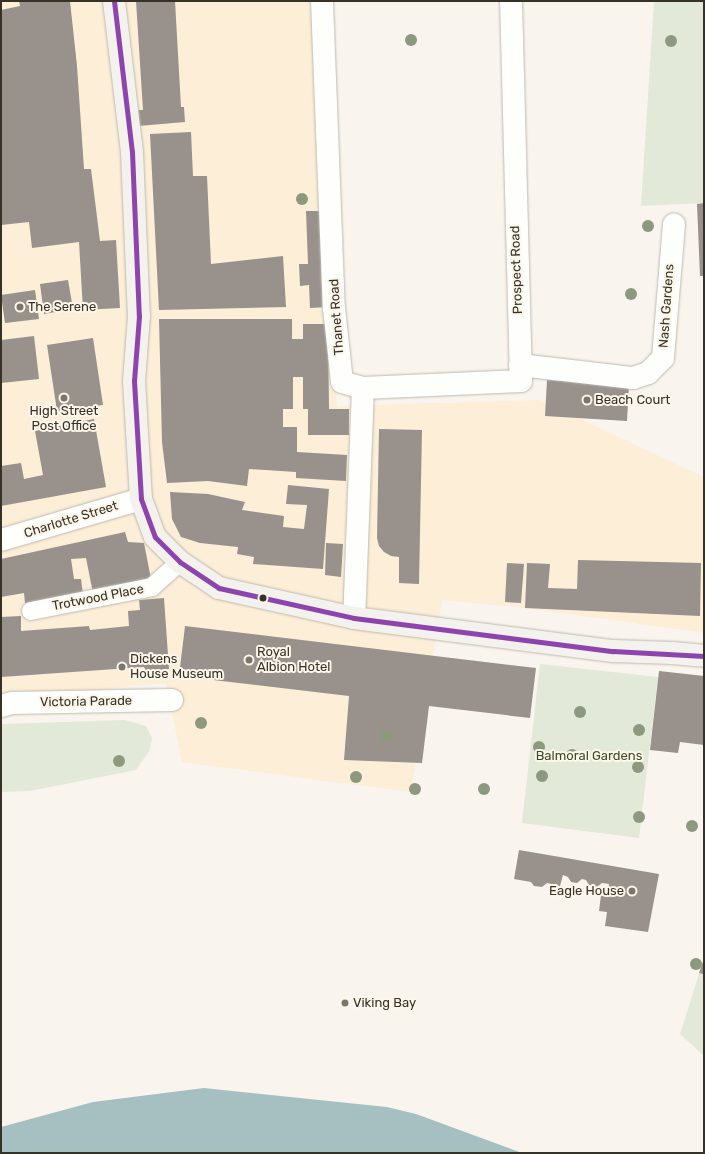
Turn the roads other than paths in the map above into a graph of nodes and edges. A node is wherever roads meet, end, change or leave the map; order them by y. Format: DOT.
graph roads {
  1 [pos="114,1"];
  2 [pos="322,1"];
  3 [pos="511,1"];
  4 [pos="674,224"];
  5 [pos="520,365"];
  6 [pos="363,388"];
  7 [pos="141,499"];
  8 [pos="1,540"];
  9 [pos="180,562"];
  10 [pos="31,611"];
  11 [pos="354,618"];
  12 [pos="704,656"];
  13 [pos="172,700"];
  14 [pos="1,706"];
  1 -- 7 [label="main road"];
  2 -- 6 [label="street, Thanet Road"];
  3 -- 5 [label="street, Prospect Road"];
  4 -- 5 [label="street, Nash Gardens"];
  5 -- 6 [label="street, Prospect Road"];
  6 -- 11 [label="street"];
  7 -- 8 [label="street, Charlotte Street"];
  7 -- 9 [label="main road"];
  9 -- 10 [label="lane, Trotwood Place"];
  9 -- 11 [label="main road"];
  11 -- 12 [label="main road"];
  13 -- 14 [label="street, Victoria Parade"];
}
